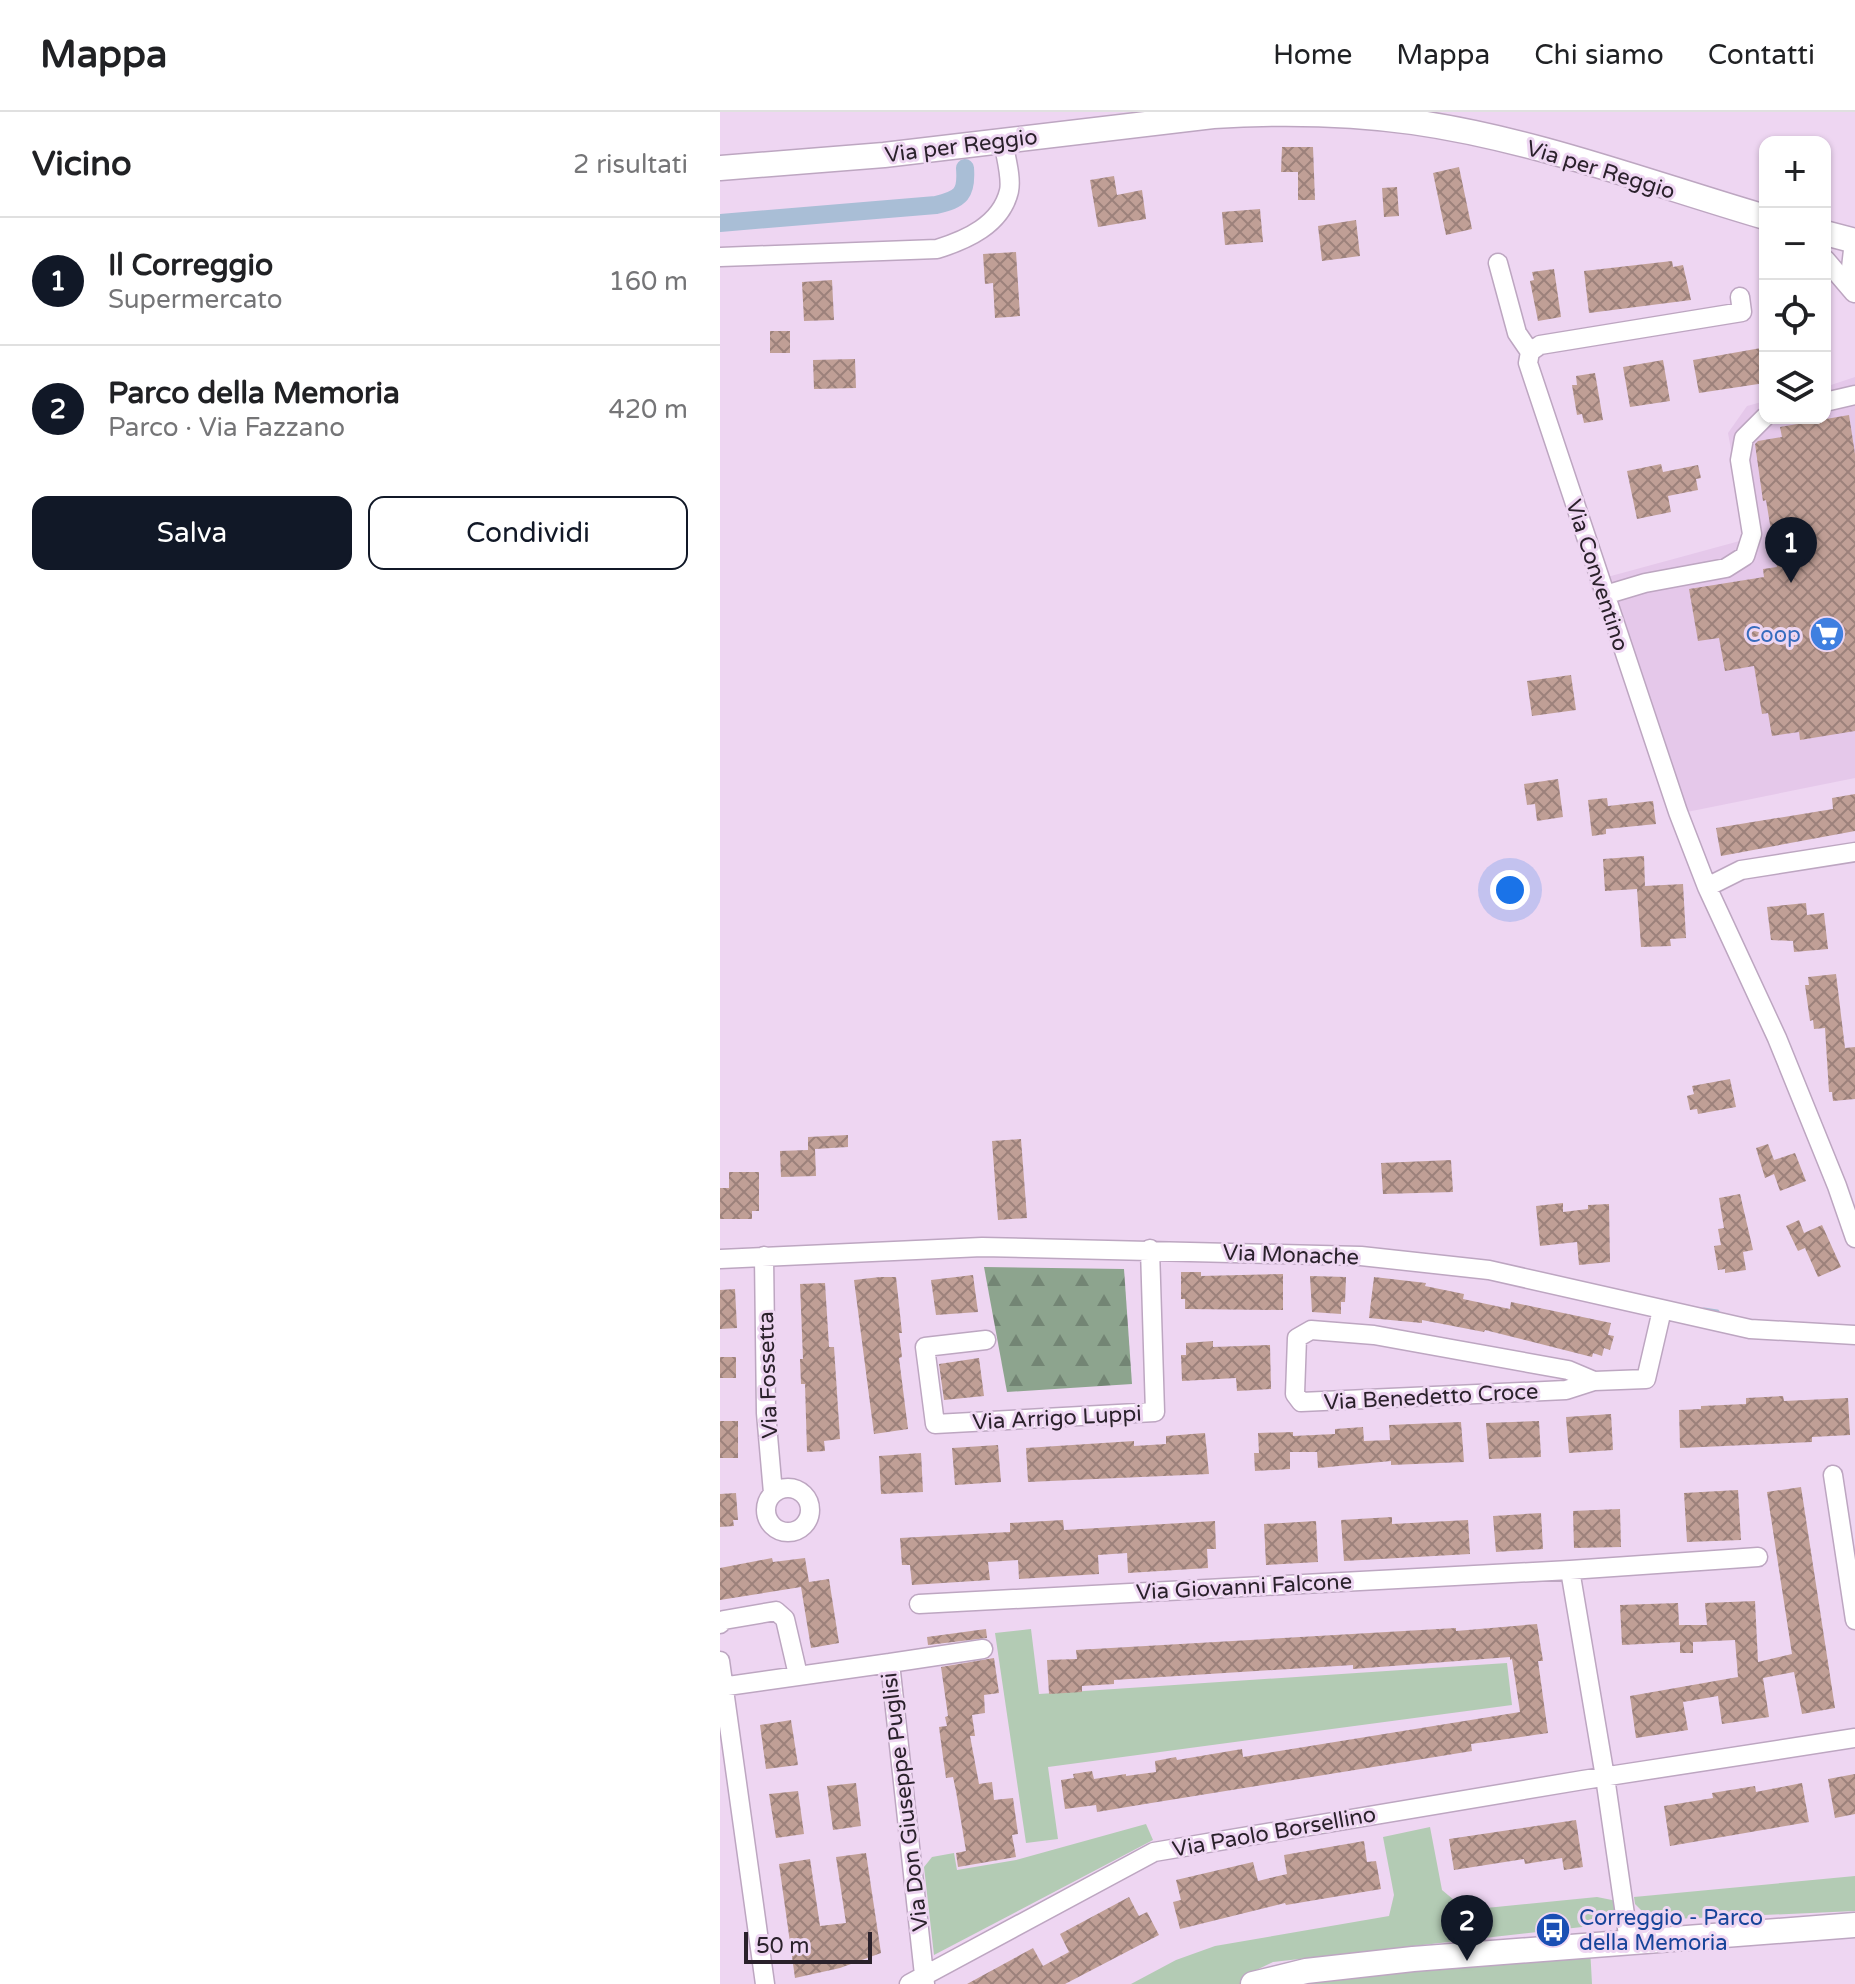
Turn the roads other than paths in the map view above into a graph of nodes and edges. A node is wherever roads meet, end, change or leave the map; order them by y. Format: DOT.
graph roads {
  1 [pos="1003,140"];
  2 [pos="720,168"];
  3 [pos="1759,215"];
  4 [pos="1831,235"];
  5 [pos="1855,241"];
  6 [pos="720,257"];
  7 [pos="1498,263"];
  8 [pos="1831,266"];
  9 [pos="1855,293"];
  10 [pos="1740,297"];
  11 [pos="1530,352"];
  12 [pos="1855,395"];
  13 [pos="1831,401"];
  14 [pos="1759,423"];
  15 [pos="1605,595"];
  16 [pos="1855,852"];
  17 [pos="1707,887"];
  18 [pos="1846,1185"];
  19 [pos="1855,1238"];
  20 [pos="1150,1249"];
  21 [pos="764,1256"];
  22 [pos="720,1259"];
  23 [pos="1662,1310"];
  24 [pos="1855,1335"];
  25 [pos="986,1340"];
  26 [pos="1594,1381"];
  27 [pos="1833,1475"];
  28 [pos="773,1493"];
  29 [pos="1758,1557"];
  30 [pos="1570,1570"];
  31 [pos="919,1604"];
  32 [pos="1855,1620"];
  33 [pos="720,1624"];
  34 [pos="983,1649"];
  35 [pos="720,1661"];
  36 [pos="890,1663"];
  37 [pos="798,1675"];
  38 [pos="721,1687"];
  39 [pos="1855,1738"];
  40 [pos="1605,1777"];
  41 [pos="1855,1925"];
  42 [pos="1629,1942"];
  43 [pos="919,1982"];
  44 [pos="765,1984"];
  45 [pos="1253,1984"];
  1 -- 2 [label="main road, Via per Reggio"];
  1 -- 3 [label="main road, Via per Reggio"];
  1 -- 6 [label="street"];
  4 -- 5 [label="main road"];
  5 -- 9 [label="street"];
  7 -- 11 [label="street, Via Conventino"];
  8 -- 9 [label="street"];
  10 -- 11 [label="street"];
  11 -- 15 [label="street, Via Conventino"];
  12 -- 13 [label="street"];
  14 -- 15 [label="street"];
  15 -- 17 [label="street, Via Conventino"];
  16 -- 17 [label="street"];
  17 -- 18 [label="street, Via Conventino"];
  18 -- 19 [label="street, Via Conventino"];
  20 -- 21 [label="street, Via Monache"];
  20 -- 23 [label="street, Via Monache"];
  20 -- 25 [label="street, Via Arrigo Luppi"];
  21 -- 22 [label="street, Via Monache"];
  21 -- 28 [label="street, Via Fossetta"];
  23 -- 24 [label="street, Via Monache"];
  23 -- 26 [label="street, Via Benedetto Croce"];
  26 -- 26 [label="street, Via Benedetto Croce"];
  27 -- 32 [label="street"];
  29 -- 30 [label="street, Via Giovanni Falcone"];
  30 -- 31 [label="street, Via Giovanni Falcone"];
  30 -- 40 [label="street"];
  33 -- 37 [label="street"];
  34 -- 36 [label="street"];
  35 -- 38 [label="street"];
  36 -- 37 [label="street, Via Don Giuseppe Puglisi"];
  36 -- 43 [label="street, Via Don Giuseppe Puglisi"];
  37 -- 38 [label="street, Via Don Giuseppe Puglisi"];
  38 -- 44 [label="street"];
  39 -- 40 [label="street, Via Paolo Borsellino"];
  40 -- 42 [label="street"];
  40 -- 43 [label="street, Via Paolo Borsellino"];
  41 -- 42 [label="main road"];
  42 -- 45 [label="main road"];
}
